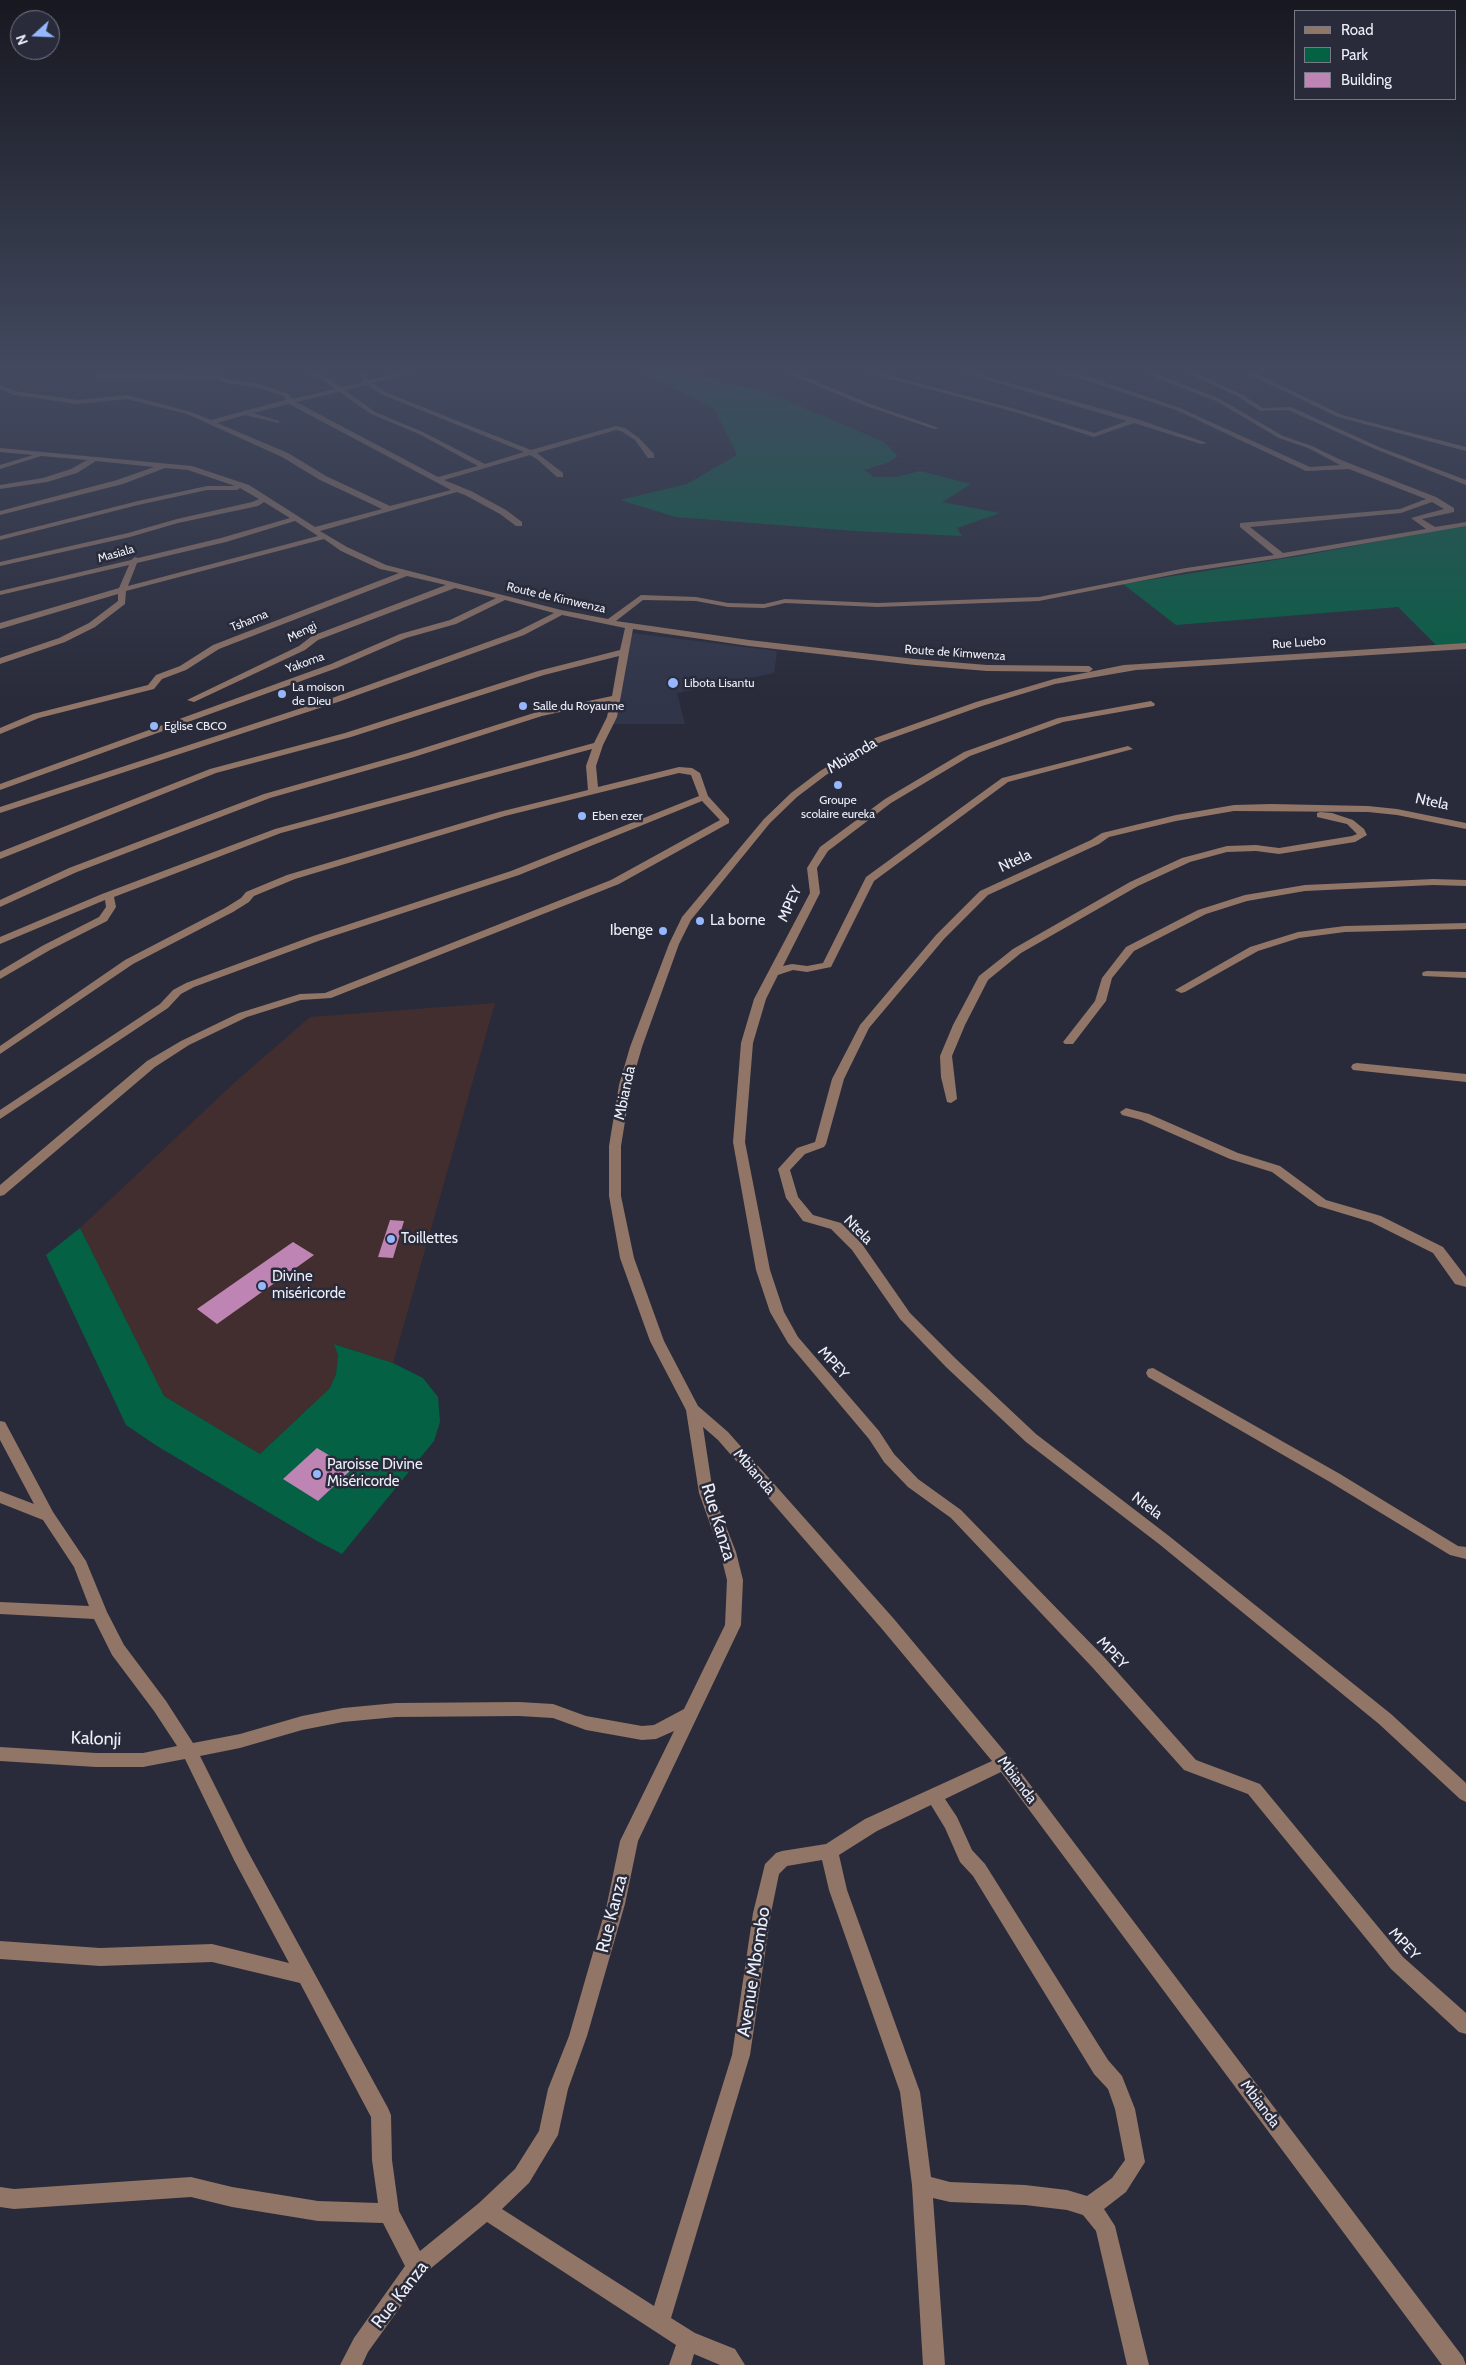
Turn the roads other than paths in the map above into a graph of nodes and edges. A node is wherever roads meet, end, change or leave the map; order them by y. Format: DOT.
graph roads {
  1 [pos="35,481"];
  2 [pos="121,481"];
  3 [pos="229,481"];
  4 [pos="330,481"];
  5 [pos="444,481"];
  6 [pos="1390,481"];
  7 [pos="0,487"];
  8 [pos="246,487"];
  9 [pos="457,490"];
  10 [pos="264,499"];
  11 [pos="1434,499"];
  12 [pos="389,509"];
  13 [pos="1401,511"];
  14 [pos="0,513"];
  15 [pos="295,518"];
  16 [pos="1416,518"];
  17 [pos="519,524"];
  18 [pos="1466,524"];
  19 [pos="314,530"];
  20 [pos="1434,530"];
  21 [pos="324,537"];
  22 [pos="0,538"];
  23 [pos="1281,556"];
  24 [pos="135,559"];
  25 [pos="0,564"];
  26 [pos="407,573"];
  27 [pos="455,585"];
  28 [pos="122,590"];
  29 [pos="0,593"];
  30 [pos="503,598"];
  31 [pos="561,612"];
  32 [pos="609,622"];
  33 [pos="0,626"];
  34 [pos="629,626"];
  35 [pos="1466,646"];
  36 [pos="624,652"];
  37 [pos="1466,652"];
  38 [pos="1238,660"];
  39 [pos="0,661"];
  40 [pos="1133,668"];
  41 [pos="614,698"];
  42 [pos="191,700"];
  43 [pos="1151,704"];
  44 [pos="0,731"];
  45 [pos="598,745"];
  46 [pos="1128,749"];
  47 [pos="0,787"];
  48 [pos="593,790"];
  49 [pos="704,797"];
  50 [pos="1307,807"];
  51 [pos="0,810"];
  52 [pos="1466,826"];
  53 [pos="0,856"];
  54 [pos="1466,883"];
  55 [pos="106,896"];
  56 [pos="0,904"];
  57 [pos="1466,926"];
  58 [pos="0,941"];
  59 [pos="776,972"];
  60 [pos="1427,974"];
  61 [pos="1466,975"];
  62 [pos="0,976"];
  63 [pos="1181,990"];
  64 [pos="1069,1042"];
  65 [pos="0,1051"];
  66 [pos="1357,1067"];
  67 [pos="1466,1078"];
  68 [pos="952,1098"];
  69 [pos="1126,1112"];
  70 [pos="0,1115"];
  71 [pos="0,1192"];
  72 [pos="1466,1282"];
  73 [pos="1153,1373"];
  74 [pos="692,1410"];
  75 [pos="0,1426"];
  76 [pos="0,1497"];
  77 [pos="48,1516"];
  78 [pos="1466,1553"];
  79 [pos="0,1608"];
  80 [pos="99,1613"];
  81 [pos="688,1715"];
  82 [pos="190,1752"];
  83 [pos="0,1754"];
  84 [pos="1004,1763"];
  85 [pos="1466,1794"];
  86 [pos="934,1796"];
  87 [pos="829,1851"];
  88 [pos="0,1950"];
  89 [pos="306,1976"];
  90 [pos="1466,2025"];
  91 [pos="922,2184"];
  92 [pos="0,2197"];
  93 [pos="1089,2208"];
  94 [pos="486,2210"];
  95 [pos="389,2213"];
  96 [pos="417,2267"];
  97 [pos="659,2322"];
  98 [pos="688,2341"];
  99 [pos="351,2365"];
  100 [pos="680,2365"];
  101 [pos="734,2365"];
  102 [pos="934,2365"];
  103 [pos="1138,2365"];
  104 [pos="1455,2365"];
  1 -- 7 [label="street"];
  2 -- 14 [label="street"];
  3 -- 8 [label="street, Route de Kimwenza"];
  4 -- 12 [label="street"];
  5 -- 9 [label="street"];
  6 -- 11 [label="street"];
  8 -- 10 [label="street, Route de Kimwenza"];
  8 -- 22 [label="street"];
  9 -- 12 [label="street"];
  9 -- 17 [label="street"];
  10 -- 15 [label="street, Route de Kimwenza"];
  10 -- 25 [label="street"];
  11 -- 13 [label="street"];
  11 -- 16 [label="street"];
  12 -- 19 [label="street"];
  13 -- 16 [label="street"];
  13 -- 23 [label="street"];
  15 -- 19 [label="street, Route de Kimwenza"];
  15 -- 24 [label="street, Masiala"];
  16 -- 20 [label="street"];
  18 -- 20 [label="street"];
  19 -- 21 [label="street, Route de Kimwenza"];
  20 -- 23 [label="street"];
  21 -- 26 [label="street, Route de Kimwenza"];
  21 -- 28 [label="street"];
  23 -- 32 [label="street"];
  24 -- 28 [label="street"];
  24 -- 29 [label="street, Masiala"];
  26 -- 27 [label="street, Route de Kimwenza"];
  26 -- 44 [label="street, Tshama"];
  27 -- 30 [label="street, Route de Kimwenza"];
  27 -- 42 [label="street, Mengi"];
  28 -- 33 [label="street"];
  28 -- 39 [label="street"];
  30 -- 31 [label="street, Route de Kimwenza"];
  30 -- 47 [label="street, Yakoma"];
  31 -- 32 [label="street, Route de Kimwenza"];
  31 -- 51 [label="street"];
  32 -- 34 [label="street, Route de Kimwenza"];
  34 -- 36 [label="street"];
  34 -- 40 [label="street, Route de Kimwenza"];
  35 -- 38 [label="street, Rue Luebo"];
  36 -- 41 [label="street"];
  36 -- 53 [label="street"];
  37 -- 38 [label="street"];
  38 -- 40 [label="street, Rue Luebo"];
  40 -- 74 [label="street, Mbianda"];
  41 -- 45 [label="street"];
  41 -- 56 [label="street"];
  43 -- 59 [label="street, MPEY"];
  45 -- 48 [label="street"];
  45 -- 55 [label="street"];
  46 -- 59 [label="street"];
  48 -- 49 [label="street"];
  48 -- 65 [label="street"];
  49 -- 70 [label="street"];
  49 -- 71 [label="street"];
  50 -- 52 [label="street, Ntela"];
  50 -- 68 [label="street"];
  50 -- 85 [label="street, Ntela"];
  54 -- 64 [label="street"];
  55 -- 58 [label="street"];
  55 -- 62 [label="street"];
  57 -- 63 [label="street"];
  59 -- 90 [label="street, MPEY"];
  60 -- 61 [label="street"];
  66 -- 67 [label="street"];
  69 -- 72 [label="street"];
  73 -- 78 [label="street"];
  74 -- 81 [label="street, Rue Kanza"];
  74 -- 84 [label="street, Mbianda"];
  75 -- 77 [label="street"];
  76 -- 77 [label="street"];
  77 -- 80 [label="street"];
  79 -- 80 [label="street"];
  80 -- 82 [label="street"];
  81 -- 82 [label="street, Kalonji"];
  81 -- 94 [label="street, Rue Kanza"];
  82 -- 83 [label="street, Kalonji"];
  82 -- 89 [label="street"];
  84 -- 86 [label="street, Avenue Mbombo"];
  84 -- 104 [label="street, Mbianda"];
  86 -- 87 [label="street, Avenue Mbombo"];
  86 -- 93 [label="street"];
  87 -- 91 [label="street"];
  87 -- 97 [label="street, Avenue Mbombo"];
  88 -- 89 [label="street"];
  89 -- 95 [label="street"];
  91 -- 93 [label="street"];
  91 -- 102 [label="street"];
  92 -- 95 [label="street"];
  93 -- 103 [label="street"];
  94 -- 96 [label="street, Rue Kanza"];
  94 -- 97 [label="street"];
  95 -- 96 [label="street"];
  96 -- 99 [label="street, Rue Kanza"];
  97 -- 98 [label="street"];
  98 -- 100 [label="street"];
  98 -- 101 [label="street"];
}
